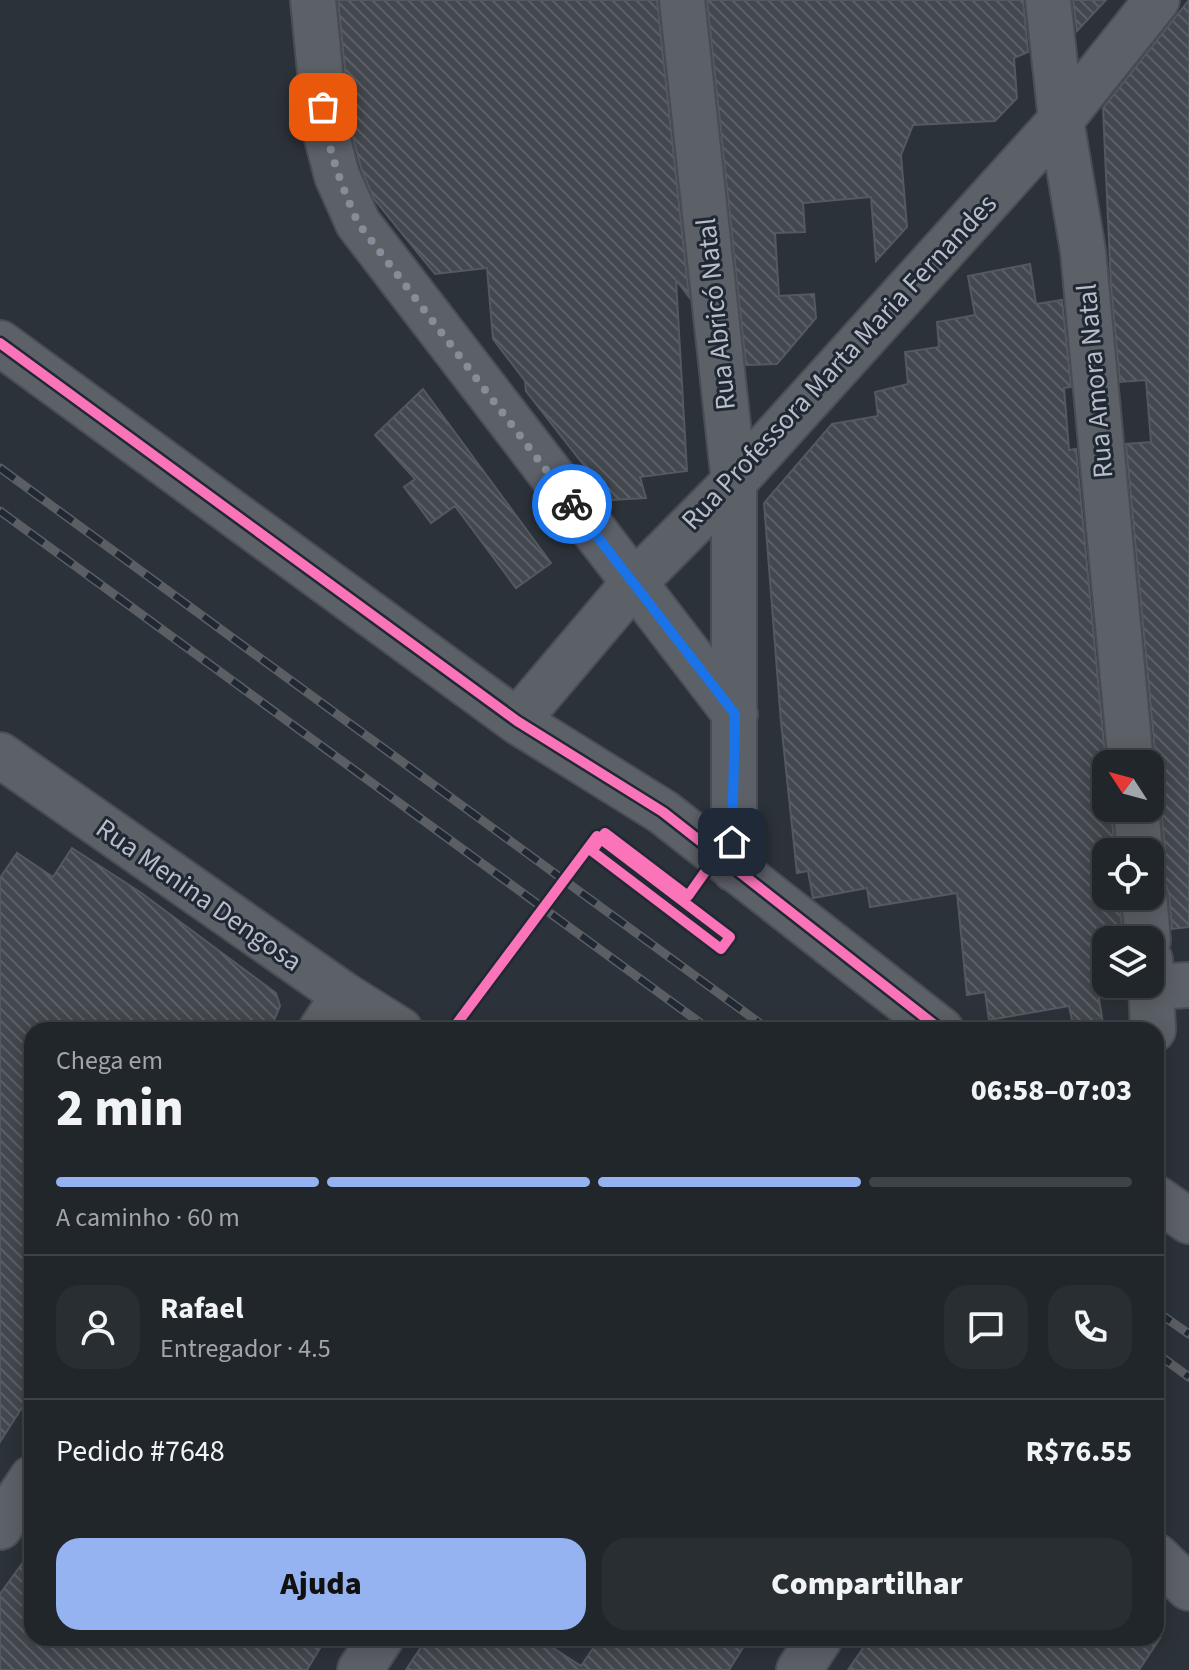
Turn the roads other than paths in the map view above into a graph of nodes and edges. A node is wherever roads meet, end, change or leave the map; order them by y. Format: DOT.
graph roads {
  1 [pos="313,0"];
  2 [pos="682,0"];
  3 [pos="1048,0"];
  4 [pos="1157,0"];
  5 [pos="1061,120"];
  6 [pos="0,343"];
  7 [pos="734,482"];
  8 [pos="633,584"];
  9 [pos="735,714"];
  10 [pos="517,721"];
  11 [pos="1130,750"];
  12 [pos="0,755"];
  13 [pos="726,862"];
  14 [pos="1160,998"];
  15 [pos="332,1013"];
  16 [pos="368,1022"];
  17 [pos="931,1022"];
  18 [pos="1155,1022"];
  19 [pos="1164,1204"];
  20 [pos="1189,1221"];
  21 [pos="24,1490"];
  22 [pos="0,1527"];
  23 [pos="1164,1564"];
  24 [pos="1189,1588"];
  25 [pos="376,1646"];
  26 [pos="815,1646"];
  27 [pos="360,1670"];
  28 [pos="799,1670"];
  1 -- 8 [label="street"];
  2 -- 7 [label="street, Rua Abricó Natal"];
  3 -- 5 [label="street, Rua Amora Natal"];
  4 -- 5 [label="street, Rua Professora Marta Maria Fernandes"];
  5 -- 7 [label="street, Rua Professora Marta Maria Fernandes"];
  5 -- 11 [label="street, Rua Amora Natal"];
  6 -- 10 [label="street"];
  7 -- 8 [label="street, Rua Professora Marta Maria Fernandes"];
  7 -- 9 [label="street, Rua Abricó Natal"];
  8 -- 9 [label="street"];
  8 -- 10 [label="street, Rua Professora Marta Maria Fernandes"];
  9 -- 13 [label="street, Rua Abricó Natal"];
  10 -- 13 [label="street"];
  12 -- 15 [label="street, Rua Menina Dengosa"];
  13 -- 17 [label="street"];
  14 -- 18 [label="street"];
  15 -- 16 [label="street, Rua Menina Dengosa"];
  19 -- 20 [label="street"];
  21 -- 22 [label="street"];
  23 -- 24 [label="street"];
  25 -- 27 [label="street"];
  26 -- 28 [label="street"];
}
